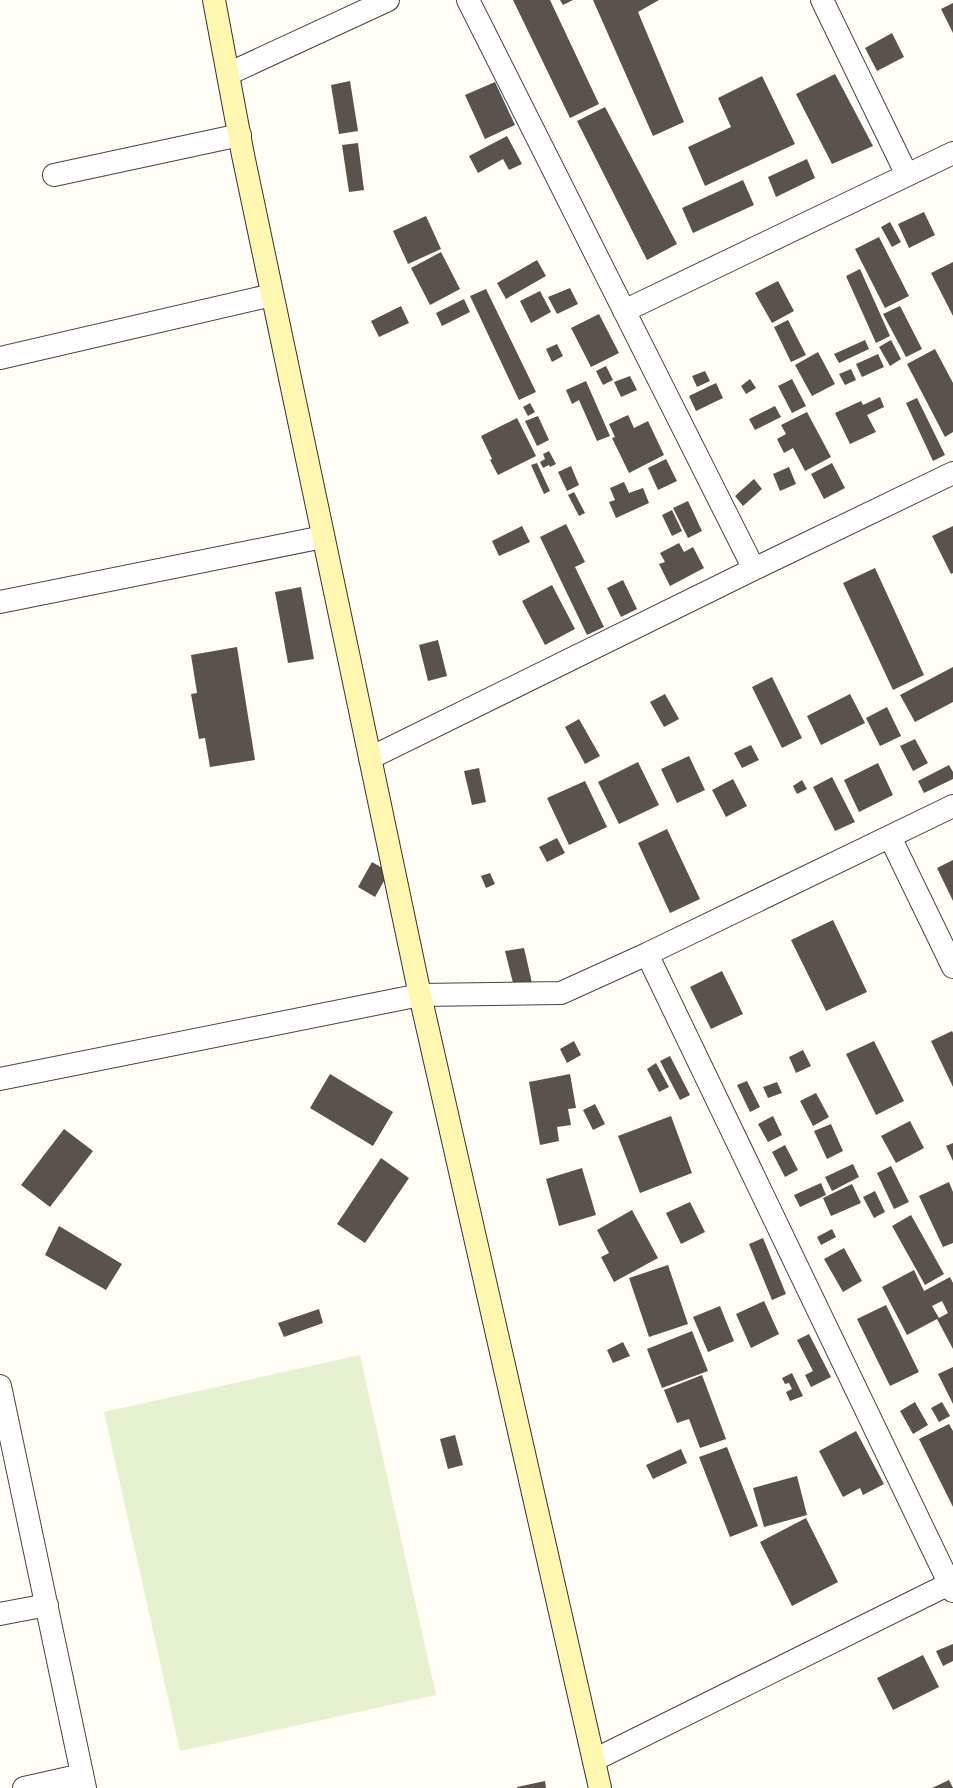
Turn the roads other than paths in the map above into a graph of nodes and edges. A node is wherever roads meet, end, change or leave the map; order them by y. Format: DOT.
graph roads {
  1 [pos="214,0"];
  2 [pos="388,0"];
  3 [pos="468,0"];
  4 [pos="822,0"];
  5 [pos="228,74"];
  6 [pos="240,135"];
  7 [pos="953,153"];
  8 [pos="54,175"];
  9 [pos="907,175"];
  10 [pos="272,295"];
  11 [pos="624,311"];
  12 [pos="0,358"];
  13 [pos="953,473"];
  14 [pos="323,537"];
  15 [pos="754,569"];
  16 [pos="0,602"];
  17 [pos="370,758"];
  18 [pos="953,806"];
  19 [pos="890,836"];
  20 [pos="647,954"];
  21 [pos="953,967"];
  22 [pos="420,995"];
  23 [pos="0,1079"];
  24 [pos="0,1386"];
  25 [pos="952,1585"];
  26 [pos="47,1605"];
  27 [pos="0,1614"];
  28 [pos="594,1760"];
  29 [pos="84,1781"];
  30 [pos="24,1788"];
  31 [pos="600,1788"];
  1 -- 5 [label="street"];
  2 -- 5 [label="street"];
  3 -- 11 [label="street"];
  4 -- 9 [label="street"];
  5 -- 6 [label="street"];
  6 -- 8 [label="street"];
  6 -- 10 [label="street"];
  7 -- 9 [label="street"];
  9 -- 11 [label="street"];
  10 -- 12 [label="street"];
  10 -- 14 [label="street"];
  11 -- 15 [label="street"];
  13 -- 15 [label="street"];
  14 -- 16 [label="street"];
  14 -- 17 [label="street"];
  15 -- 17 [label="street"];
  17 -- 22 [label="street"];
  18 -- 19 [label="street"];
  19 -- 20 [label="street"];
  19 -- 21 [label="street"];
  20 -- 22 [label="street"];
  20 -- 25 [label="street"];
  22 -- 23 [label="street"];
  22 -- 28 [label="street"];
  24 -- 26 [label="street"];
  25 -- 28 [label="street"];
  26 -- 27 [label="street"];
  26 -- 29 [label="street"];
  28 -- 31 [label="street"];
  29 -- 30 [label="street"];
}
